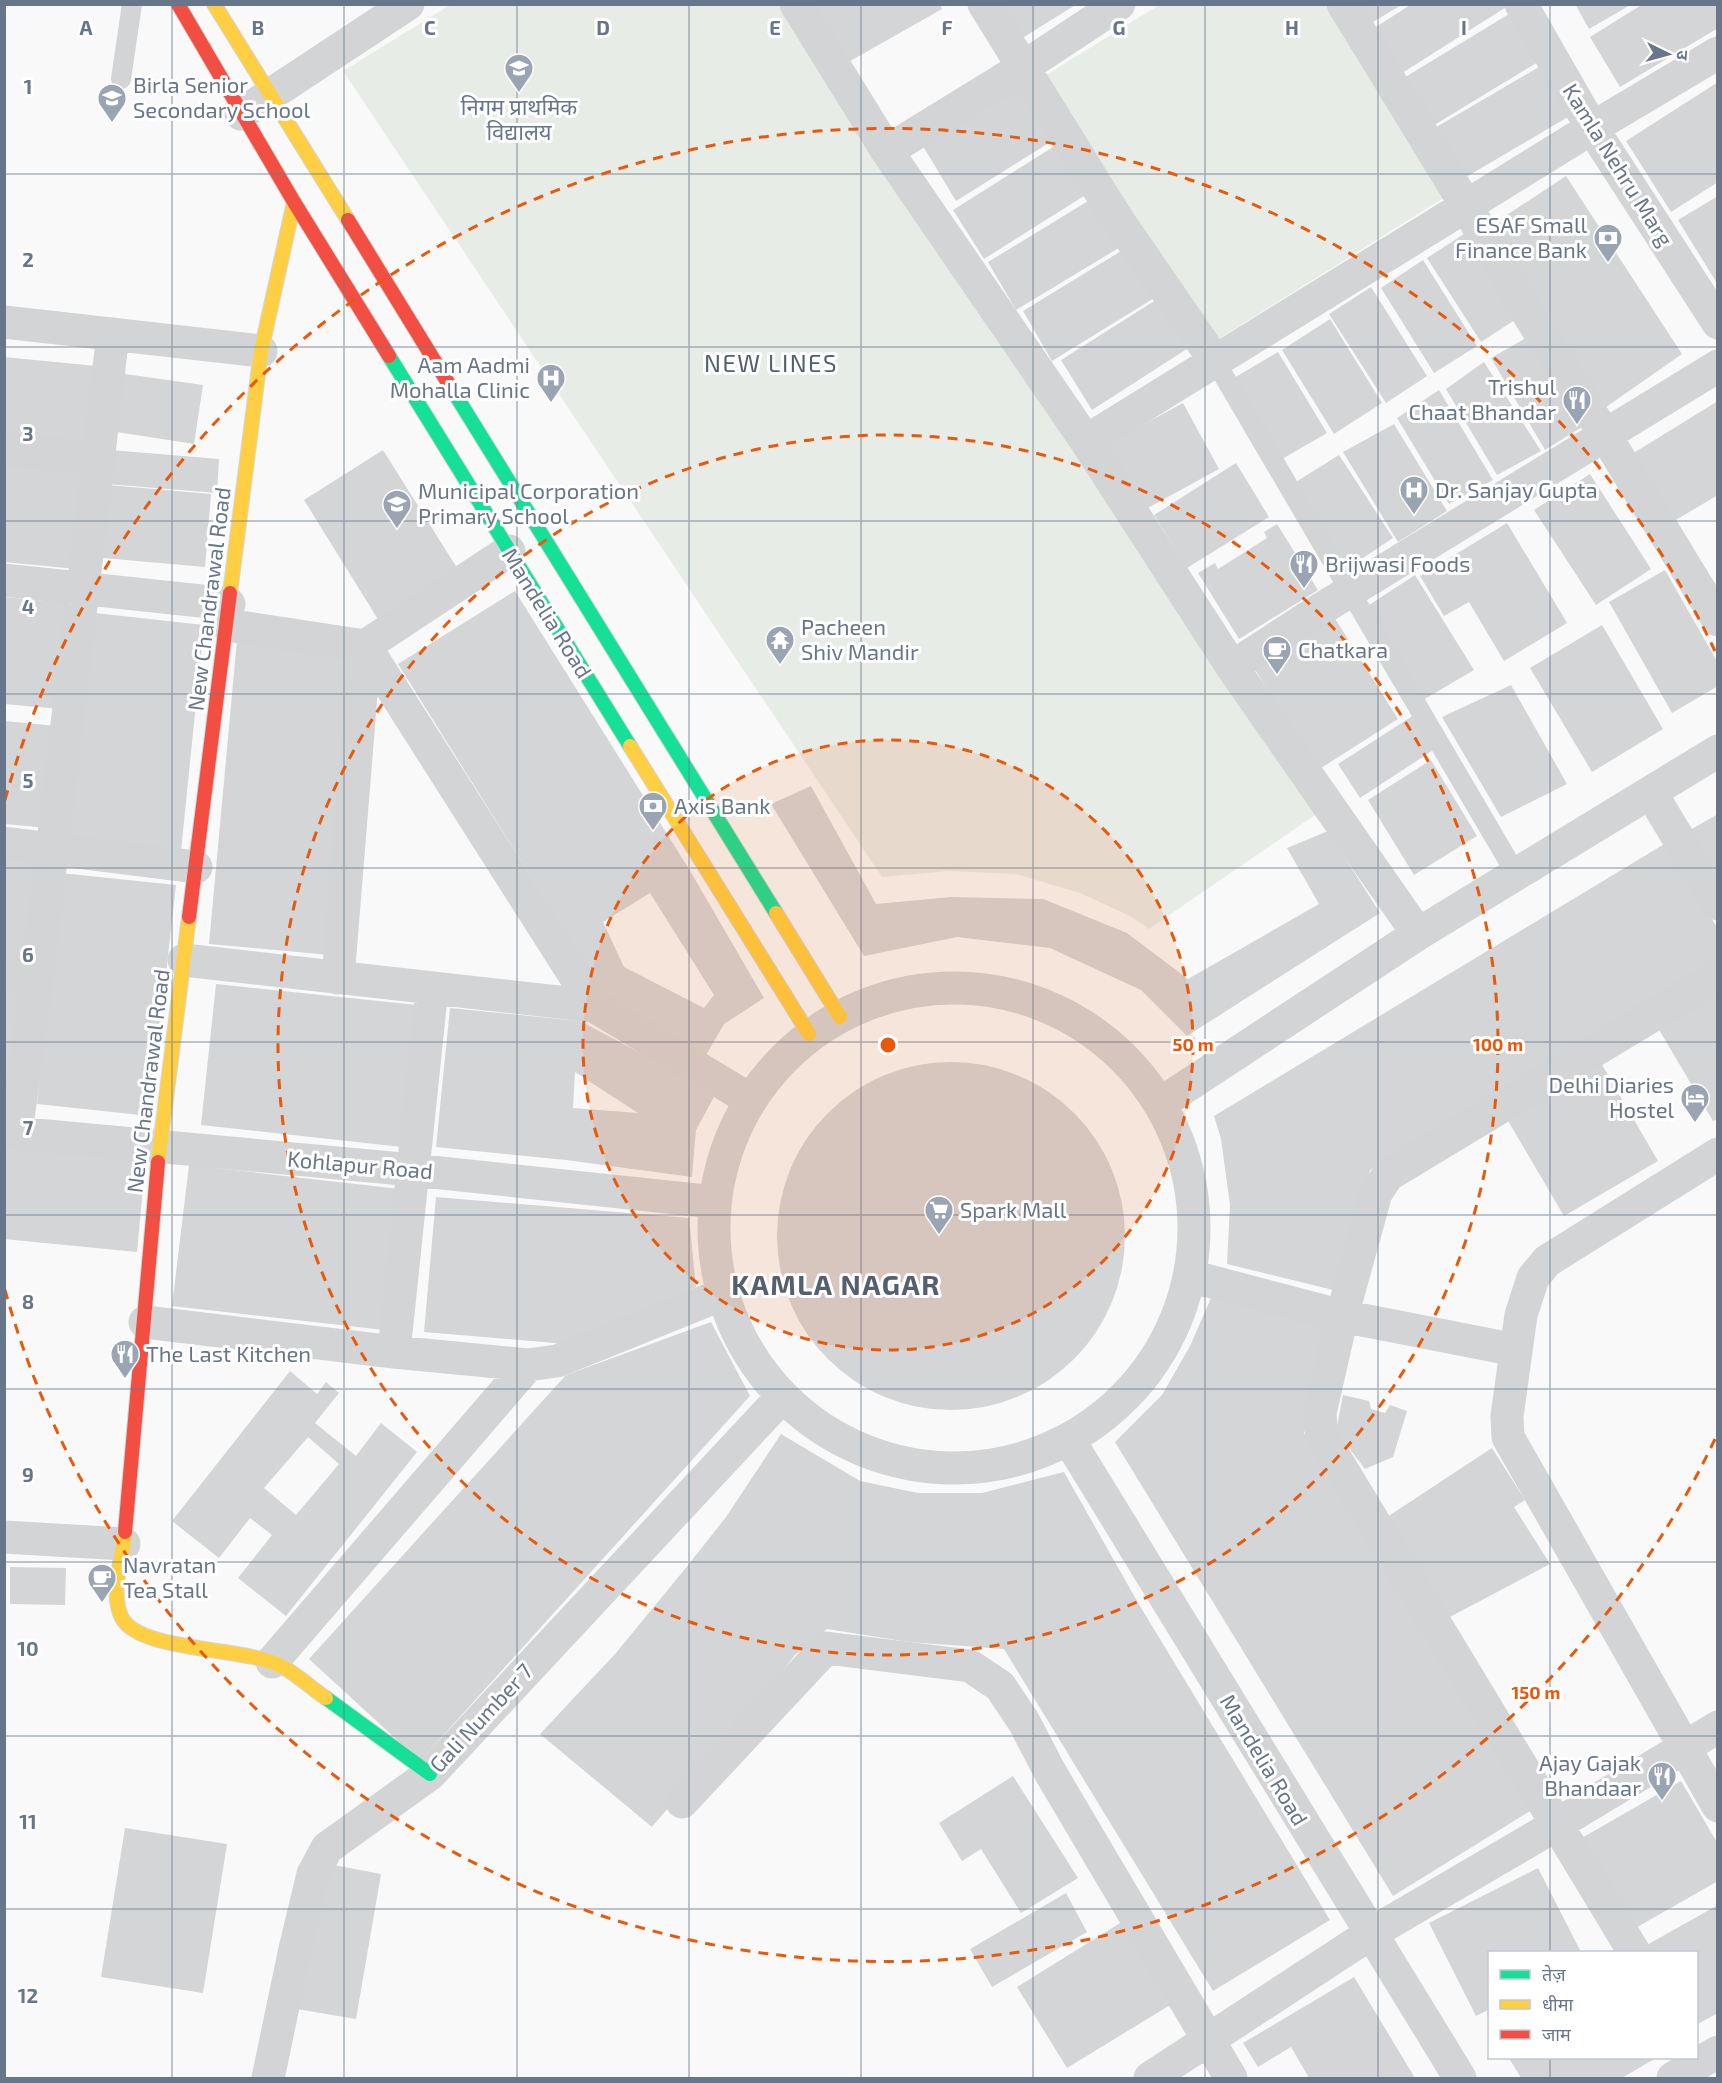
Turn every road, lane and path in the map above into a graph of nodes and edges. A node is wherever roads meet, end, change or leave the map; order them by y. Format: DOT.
graph roads {
  1 [pos="132,4"];
  2 [pos="178,4"];
  3 [pos="214,4"];
  4 [pos="408,4"];
  5 [pos="796,4"];
  6 [pos="984,4"];
  7 [pos="1119,4"];
  8 [pos="1343,4"];
  9 [pos="1521,4"];
  10 [pos="1718,53"];
  11 [pos="1022,68"];
  12 [pos="121,79"];
  13 [pos="269,96"];
  14 [pos="241,114"];
  15 [pos="1592,128"];
  16 [pos="887,151"];
  17 [pos="294,202"];
  18 [pos="1467,207"];
  19 [pos="4,321"];
  20 [pos="1718,323"];
  21 [pos="113,334"];
  22 [pos="261,351"];
  23 [pos="1215,361"];
  24 [pos="1718,366"];
  25 [pos="1605,435"];
  26 [pos="1086,441"];
  27 [pos="4,449"];
  28 [pos="98,459"];
  29 [pos="509,551"];
  30 [pos="4,580"];
  31 [pos="83,587"];
  32 [pos="1350,592"];
  33 [pos="228,614"];
  34 [pos="1718,620"];
  35 [pos="365,646"];
  36 [pos="1232,667"];
  37 [pos="1718,751"];
  38 [pos="1651,793"];
  39 [pos="4,843"];
  40 [pos="52,849"];
  41 [pos="196,867"];
  42 [pos="1516,874"];
  43 [pos="1718,904"];
  44 [pos="1418,934"];
  45 [pos="184,960"];
  46 [pos="4,975"];
  47 [pos="1718,976"];
  48 [pos="338,978"];
  49 [pos="37,979"];
  50 [pos="432,988"];
  51 [pos="594,1006"];
  52 [pos="840,1017"];
  53 [pos="809,1034"];
  54 [pos="751,1100"];
  55 [pos="1161,1103"];
  56 [pos="10,1133"];
  57 [pos="159,1146"];
  58 [pos="1718,1154"];
  59 [pos="413,1170"];
  60 [pos="715,1202"];
  61 [pos="1190,1276"];
  62 [pos="723,1294"];
  63 [pos="1342,1316"];
  64 [pos="145,1322"];
  65 [pos="1516,1350"];
  66 [pos="394,1352"];
  67 [pos="528,1365"];
  68 [pos="782,1397"];
  69 [pos="1069,1440"];
  70 [pos="4,1537"];
  71 [pos="124,1545"];
  72 [pos="272,1662"];
  73 [pos="1718,1727"];
  74 [pos="1683,1748"];
  75 [pos="430,1774"];
  76 [pos="682,1802"];
  77 [pos="1718,1806"];
  78 [pos="1556,1826"];
  79 [pos="1370,1934"];
  80 [pos="1633,1951"];
  81 [pos="1208,2041"];
  82 [pos="1706,2062"];
  83 [pos="268,2079"];
  84 [pos="1150,2079"];
  85 [pos="1231,2079"];
  86 [pos="1460,2079"];
  87 [pos="1673,2079"];
  1 -- 12 [label="lane"];
  2 -- 14 [label="street, Mandelia Road"];
  3 -- 13 [label="street, Mandelia Road"];
  4 -- 13 [label="street"];
  5 -- 16 [label="street"];
  6 -- 11 [label="street"];
  7 -- 11 [label="street"];
  8 -- 18 [label="street"];
  9 -- 15 [label="street, Kamla Nehru Marg"];
  10 -- 15 [label="street"];
  11 -- 16 [label="street"];
  11 -- 23 [label="street"];
  13 -- 14 [label="street"];
  13 -- 52 [label="street, Mandelia Road"];
  14 -- 17 [label="street, Mandelia Road"];
  15 -- 18 [label="street"];
  15 -- 20 [label="street, Kamla Nehru Marg"];
  16 -- 26 [label="street"];
  17 -- 22 [label="street, New Chandrawal Road"];
  17 -- 29 [label="street, Mandelia Road"];
  18 -- 23 [label="street"];
  18 -- 25 [label="street"];
  19 -- 21 [label="street"];
  21 -- 22 [label="street"];
  21 -- 28 [label="street"];
  22 -- 33 [label="street, New Chandrawal Road"];
  23 -- 26 [label="street"];
  23 -- 32 [label="lane"];
  24 -- 25 [label="street"];
  25 -- 32 [label="street"];
  25 -- 34 [label="street"];
  26 -- 36 [label="street"];
  27 -- 28 [label="street"];
  28 -- 31 [label="street"];
  29 -- 35 [label="street"];
  29 -- 53 [label="street, Mandelia Road"];
  30 -- 31 [label="street"];
  31 -- 33 [label="street"];
  31 -- 40 [label="street"];
  32 -- 36 [label="street"];
  32 -- 42 [label="lane"];
  33 -- 35 [label="street"];
  33 -- 41 [label="street, New Chandrawal Road"];
  35 -- 48 [label="street"];
  35 -- 51 [label="street"];
  36 -- 44 [label="street"];
  37 -- 38 [label="street"];
  38 -- 42 [label="street"];
  38 -- 43 [label="street"];
  39 -- 40 [label="street"];
  40 -- 41 [label="street"];
  40 -- 49 [label="street"];
  41 -- 45 [label="street, New Chandrawal Road"];
  42 -- 44 [label="street"];
  44 -- 55 [label="street"];
  45 -- 48 [label="street"];
  45 -- 57 [label="street, New Chandrawal Road"];
  46 -- 49 [label="street"];
  47 -- 63 [label="street"];
  48 -- 50 [label="street"];
  49 -- 56 [label="street"];
  50 -- 51 [label="street"];
  50 -- 59 [label="street"];
  51 -- 54 [label="street"];
  52 -- 53 [label="street"];
  52 -- 55 [label="street"];
  53 -- 54 [label="street"];
  54 -- 60 [label="street"];
  55 -- 61 [label="street"];
  56 -- 57 [label="street, Kohlapur Road"];
  57 -- 59 [label="street, Kohlapur Road"];
  57 -- 64 [label="street, New Chandrawal Road"];
  58 -- 65 [label="street"];
  59 -- 60 [label="street, Kohlapur Road"];
  59 -- 66 [label="street"];
  60 -- 62 [label="street"];
  61 -- 63 [label="street"];
  61 -- 69 [label="street"];
  62 -- 67 [label="street"];
  62 -- 68 [label="street"];
  63 -- 65 [label="street"];
  63 -- 78 [label="street"];
  64 -- 66 [label="street"];
  64 -- 71 [label="street, New Chandrawal Road"];
  65 -- 74 [label="street"];
  66 -- 67 [label="street"];
  67 -- 72 [label="street"];
  68 -- 69 [label="street"];
  68 -- 75 [label="street, Gali Number 7"];
  69 -- 79 [label="street, Mandelia Road"];
  70 -- 71 [label="street"];
  71 -- 72 [label="street, New Chandrawal Road"];
  72 -- 75 [label="street, New Chandrawal Road"];
  73 -- 74 [label="street"];
  74 -- 77 [label="street"];
  74 -- 78 [label="street"];
  75 -- 83 [label="street, Gali Number 7"];
  76 -- 81 [label="street"];
  78 -- 79 [label="street"];
  78 -- 80 [label="street"];
  79 -- 81 [label="street"];
  79 -- 86 [label="street, Mandelia Road"];
  81 -- 84 [label="street"];
  81 -- 85 [label="street"];
  82 -- 87 [label="street"];
}
